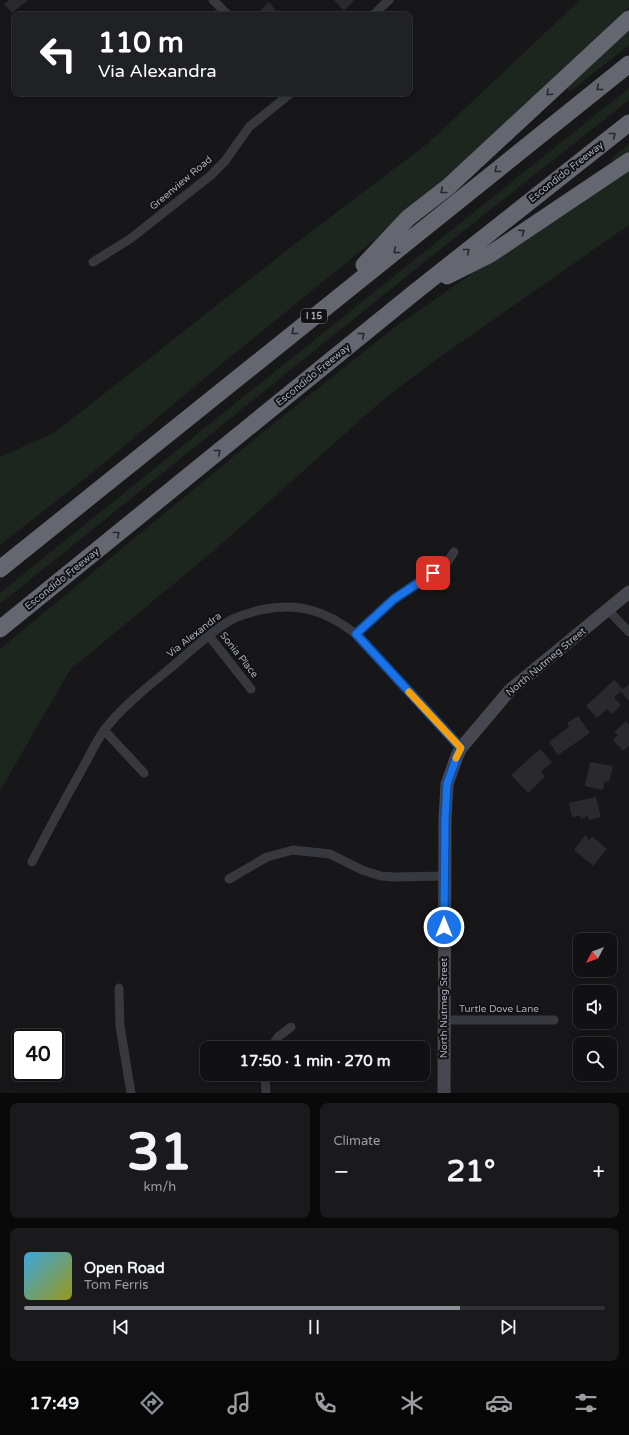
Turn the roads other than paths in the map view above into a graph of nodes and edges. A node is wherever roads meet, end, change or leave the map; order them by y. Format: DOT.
graph roads {
  1 [pos="213,0"];
  2 [pos="389,0"];
  3 [pos="225,12"];
  4 [pos="376,12"];
  5 [pos="629,19"];
  6 [pos="629,64"];
  7 [pos="287,96"];
  8 [pos="629,123"];
  9 [pos="629,161"];
  10 [pos="93,262"];
  11 [pos="415,292"];
  12 [pos="324,309"];
  13 [pos="454,552"];
  14 [pos="0,569"];
  15 [pos="629,592"];
  16 [pos="608,610"];
  17 [pos="0,629"];
  18 [pos="629,632"];
  19 [pos="356,634"];
  20 [pos="209,636"];
  21 [pos="251,688"];
  22 [pos="104,730"];
  23 [pos="461,748"];
  24 [pos="144,773"];
  25 [pos="32,862"];
  26 [pos="444,876"];
  27 [pos="229,879"];
  28 [pos="119,988"];
  29 [pos="445,1020"];
  30 [pos="554,1020"];
  31 [pos="291,1027"];
  32 [pos="275,1041"];
  33 [pos="265,1081"];
  34 [pos="131,1093"];
  35 [pos="266,1093"];
  36 [pos="444,1093"];
  1 -- 3 [label="street"];
  2 -- 4 [label="street"];
  5 -- 12 [label="highway, one-way"];
  6 -- 12 [label="highway, I 15, one-way"];
  7 -- 10 [label="street, Greenview Road"];
  11 -- 8 [label="highway, Escondido Freeway, one-way"];
  11 -- 9 [label="highway, one-way"];
  17 -- 11 [label="highway, Escondido Freeway, one-way"];
  12 -- 14 [label="highway, I 15, one-way"];
  13 -- 19 [label="street"];
  15 -- 16 [label="street, North Nutmeg Street"];
  16 -- 18 [label="street"];
  16 -- 23 [label="street, North Nutmeg Street"];
  19 -- 20 [label="street, Via Alexandra"];
  19 -- 23 [label="street, Via Alexandra"];
  20 -- 21 [label="street, Sonia Place"];
  20 -- 22 [label="street, Via Alexandra"];
  22 -- 24 [label="street"];
  22 -- 25 [label="street, Via Alexandra"];
  23 -- 26 [label="street, North Nutmeg Street"];
  26 -- 27 [label="street"];
  26 -- 29 [label="street, North Nutmeg Street"];
  28 -- 34 [label="street"];
  29 -- 30 [label="street, Turtle Dove Lane"];
  29 -- 36 [label="street, North Nutmeg Street"];
  31 -- 32 [label="street"];
  33 -- 35 [label="street"];
}
